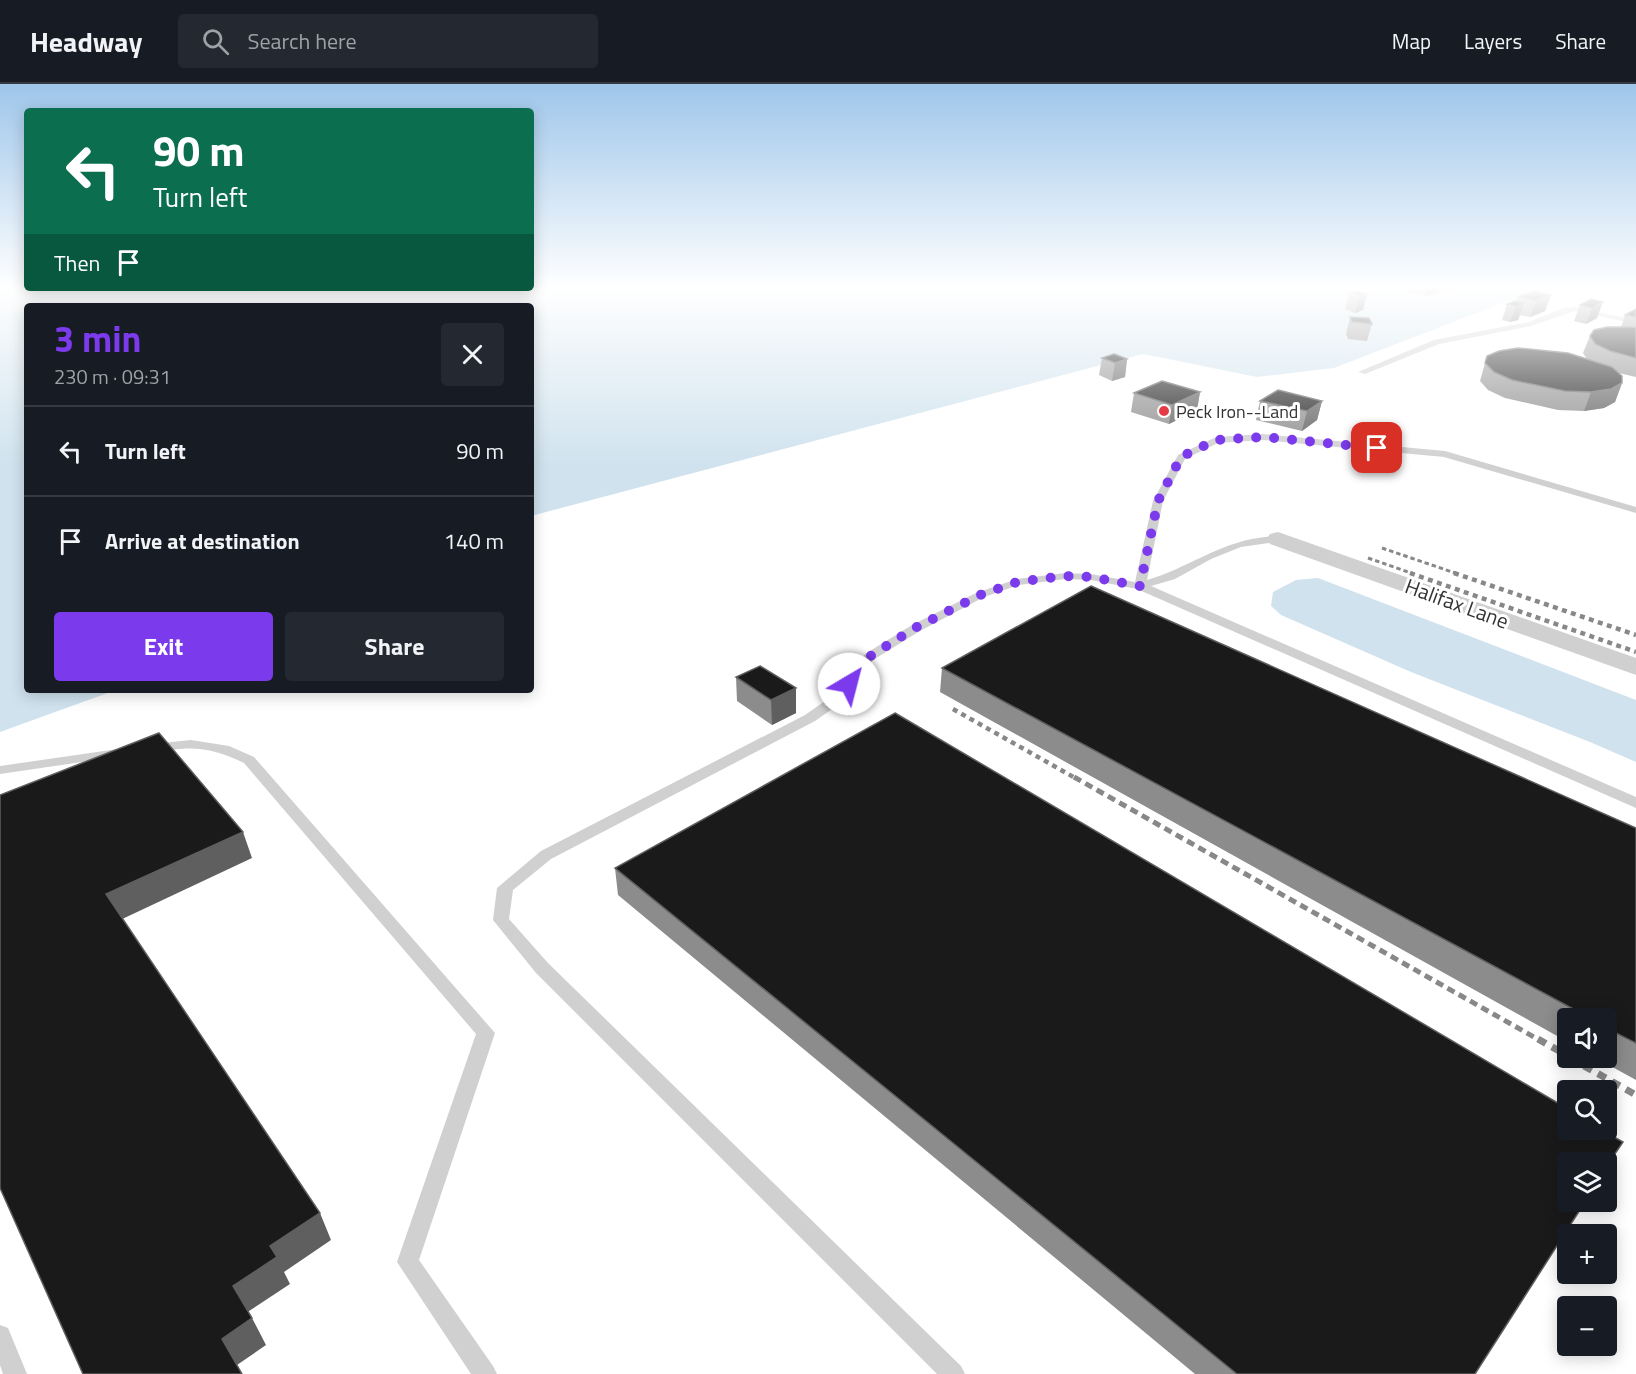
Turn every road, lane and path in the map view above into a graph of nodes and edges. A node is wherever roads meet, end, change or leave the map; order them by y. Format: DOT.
graph roads {
  1 [pos="1421,348"];
  2 [pos="1362,372"];
  3 [pos="1636,510"];
  4 [pos="1278,539"];
  5 [pos="1140,586"];
  6 [pos="1636,667"];
  7 [pos="0,770"];
  8 [pos="1636,803"];
  9 [pos="0,1336"];
  10 [pos="15,1374"];
  11 [pos="485,1374"];
  12 [pos="953,1374"];
  1 -- 2 [label="lane"];
  3 -- 5 [label="lane"];
  4 -- 5 [label="lane"];
  4 -- 6 [label="street, Halifax Lane"];
  5 -- 8 [label="lane"];
  5 -- 12 [label="lane"];
  7 -- 11 [label="lane"];
  9 -- 10 [label="lane"];
}
